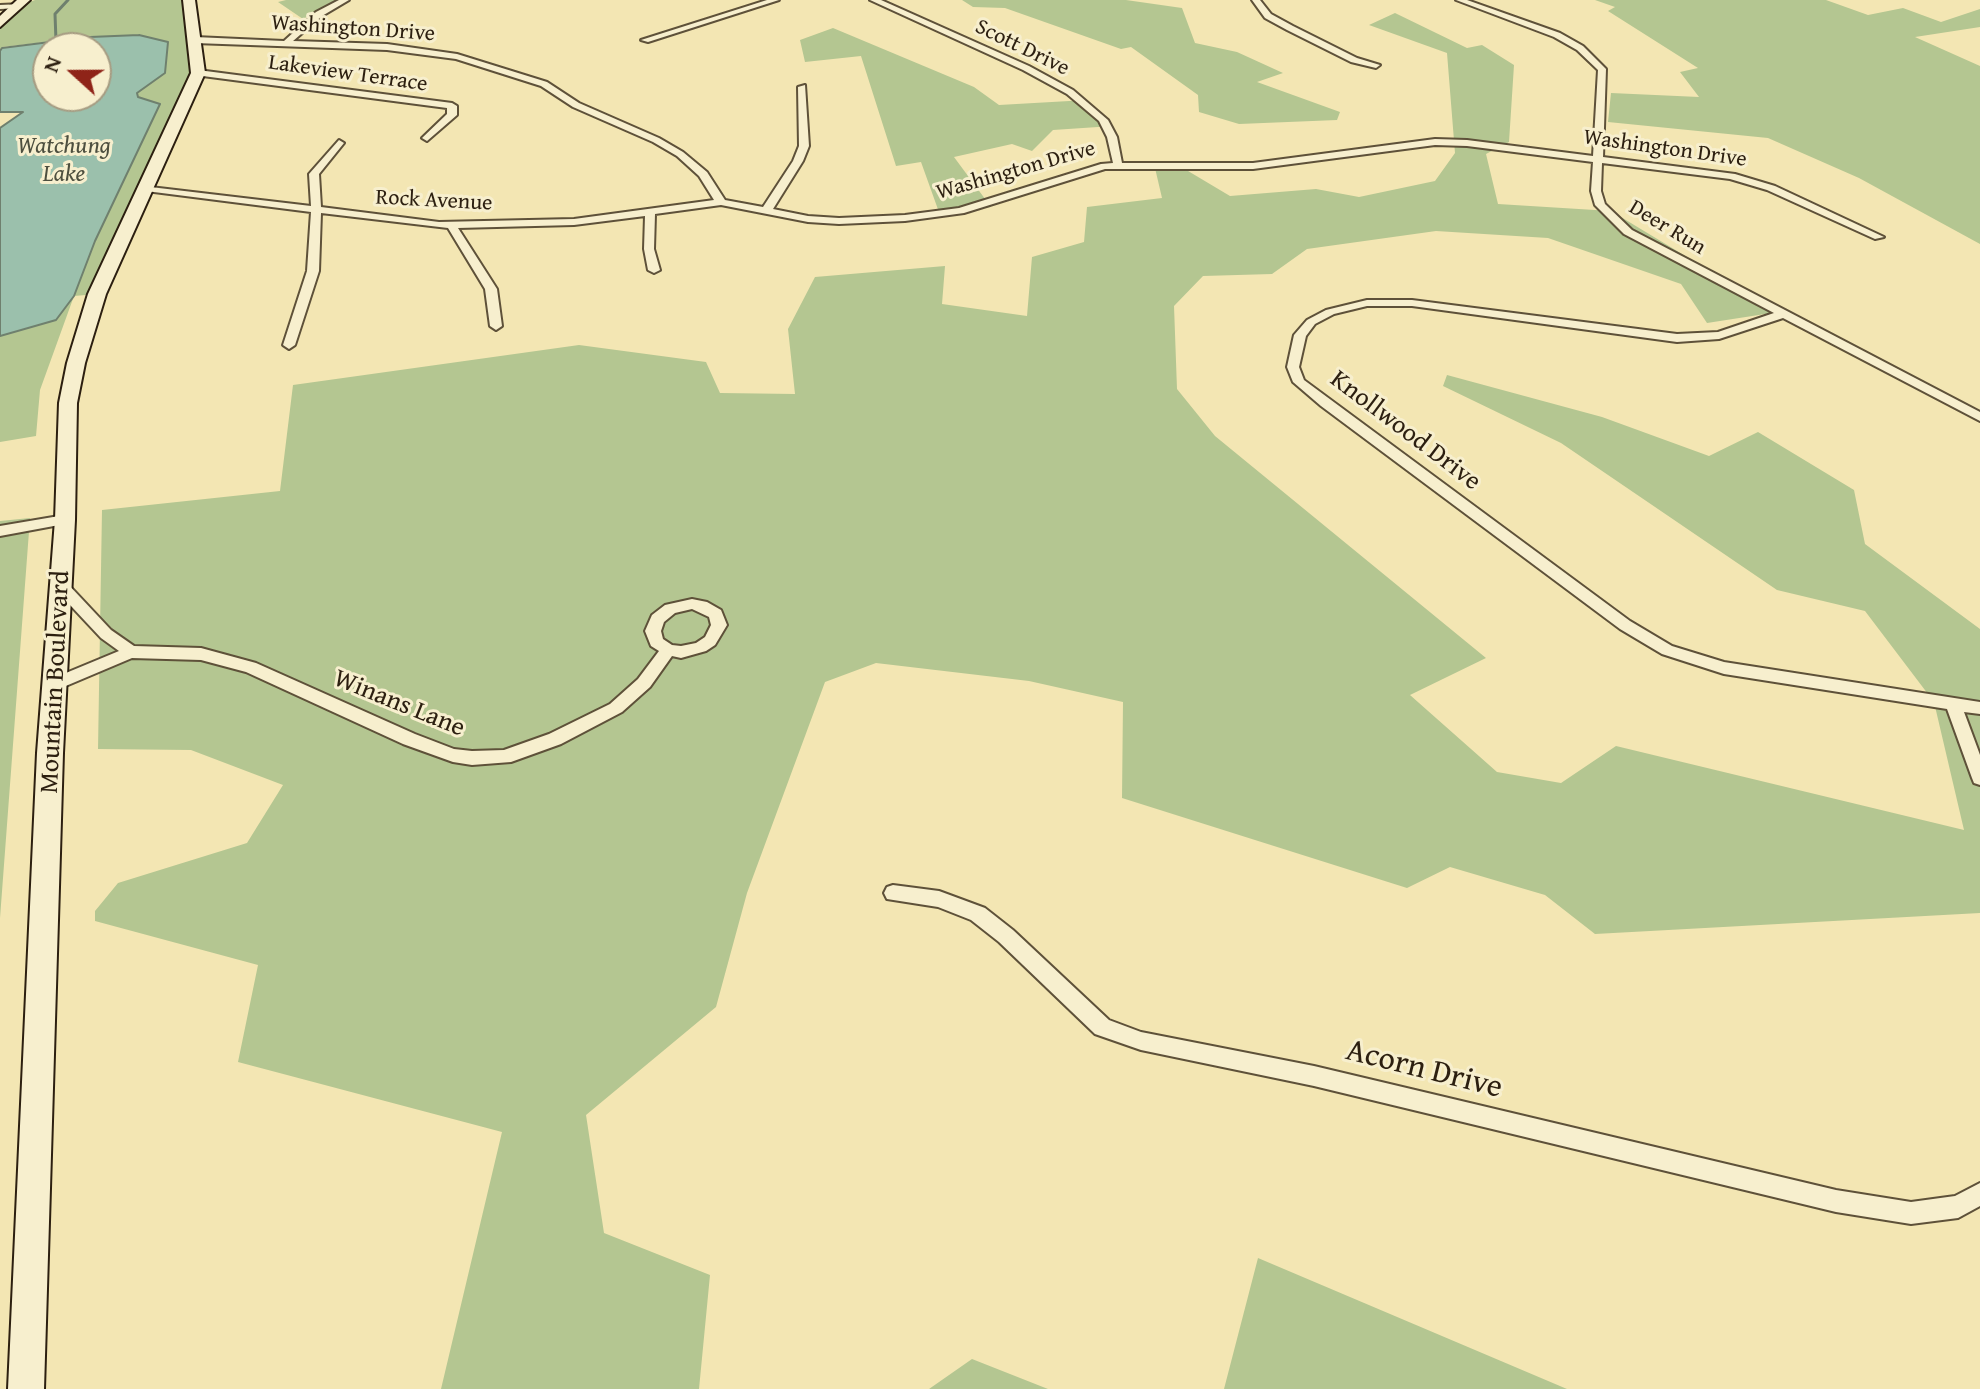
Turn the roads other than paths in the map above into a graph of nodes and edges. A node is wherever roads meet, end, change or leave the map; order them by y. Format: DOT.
graph roads {
  1 [pos="35,0"];
  2 [pos="190,0"];
  3 [pos="345,0"];
  4 [pos="775,0"];
  5 [pos="874,0"];
  6 [pos="1256,0"];
  7 [pos="1460,0"];
  8 [pos="19,6"];
  9 [pos="0,9"];
  10 [pos="0,23"];
  11 [pos="195,40"];
  12 [pos="645,40"];
  13 [pos="286,43"];
  14 [pos="1376,65"];
  15 [pos="198,73"];
  16 [pos="802,87"];
  17 [pos="427,138"];
  18 [pos="339,143"];
  19 [pos="1598,159"];
  20 [pos="1118,165"];
  21 [pos="146,188"];
  22 [pos="721,202"];
  23 [pos="316,211"];
  24 [pos="766,211"];
  25 [pos="650,213"];
  26 [pos="451,225"];
  27 [pos="1879,237"];
  28 [pos="654,270"];
  29 [pos="1783,314"];
  30 [pos="496,326"];
  31 [pos="289,345"];
  32 [pos="1980,417"];
  33 [pos="65,520"];
  34 [pos="0,531"];
  35 [pos="61,586"];
  36 [pos="668,650"];
  37 [pos="131,652"];
  38 [pos="55,684"];
  39 [pos="1953,703"];
  40 [pos="1980,708"];
  41 [pos="1980,778"];
  42 [pos="893,893"];
  43 [pos="1980,1194"];
  44 [pos="26,1389"];
  1 -- 8 [label="street"];
  2 -- 11 [label="street, Mountain Boulevard"];
  3 -- 13 [label="street"];
  4 -- 12 [label="street"];
  5 -- 20 [label="street, Scott Drive"];
  6 -- 14 [label="street"];
  7 -- 19 [label="street, Deer Run"];
  8 -- 9 [label="street"];
  8 -- 10 [label="street"];
  11 -- 13 [label="street, Washington Drive"];
  11 -- 15 [label="street, Mountain Boulevard"];
  13 -- 22 [label="street, Washington Drive"];
  15 -- 17 [label="street, Lakeview Terrace"];
  15 -- 21 [label="street, Mountain Boulevard"];
  16 -- 24 [label="street"];
  18 -- 23 [label="street"];
  19 -- 20 [label="street, Washington Drive"];
  19 -- 27 [label="street, Washington Drive"];
  19 -- 29 [label="street, Deer Run"];
  20 -- 24 [label="street, Washington Drive"];
  21 -- 23 [label="street, Rock Avenue"];
  21 -- 33 [label="street, Mountain Boulevard"];
  22 -- 24 [label="street, Washington Drive"];
  22 -- 25 [label="street, Rock Avenue"];
  23 -- 26 [label="street, Rock Avenue"];
  23 -- 31 [label="street"];
  25 -- 26 [label="street, Rock Avenue"];
  25 -- 28 [label="street"];
  26 -- 30 [label="street"];
  29 -- 32 [label="street, Deer Run"];
  29 -- 39 [label="street, Knollwood Drive"];
  33 -- 34 [label="street"];
  33 -- 35 [label="street, Mountain Boulevard"];
  35 -- 37 [label="street"];
  35 -- 38 [label="street, Mountain Boulevard"];
  36 -- 37 [label="street, Winans Lane"];
  37 -- 38 [label="street, Winans Lane"];
  38 -- 44 [label="street, Mountain Boulevard"];
  39 -- 40 [label="street, Knollwood Drive"];
  39 -- 41 [label="street"];
  42 -- 43 [label="street, Acorn Drive"];
}
